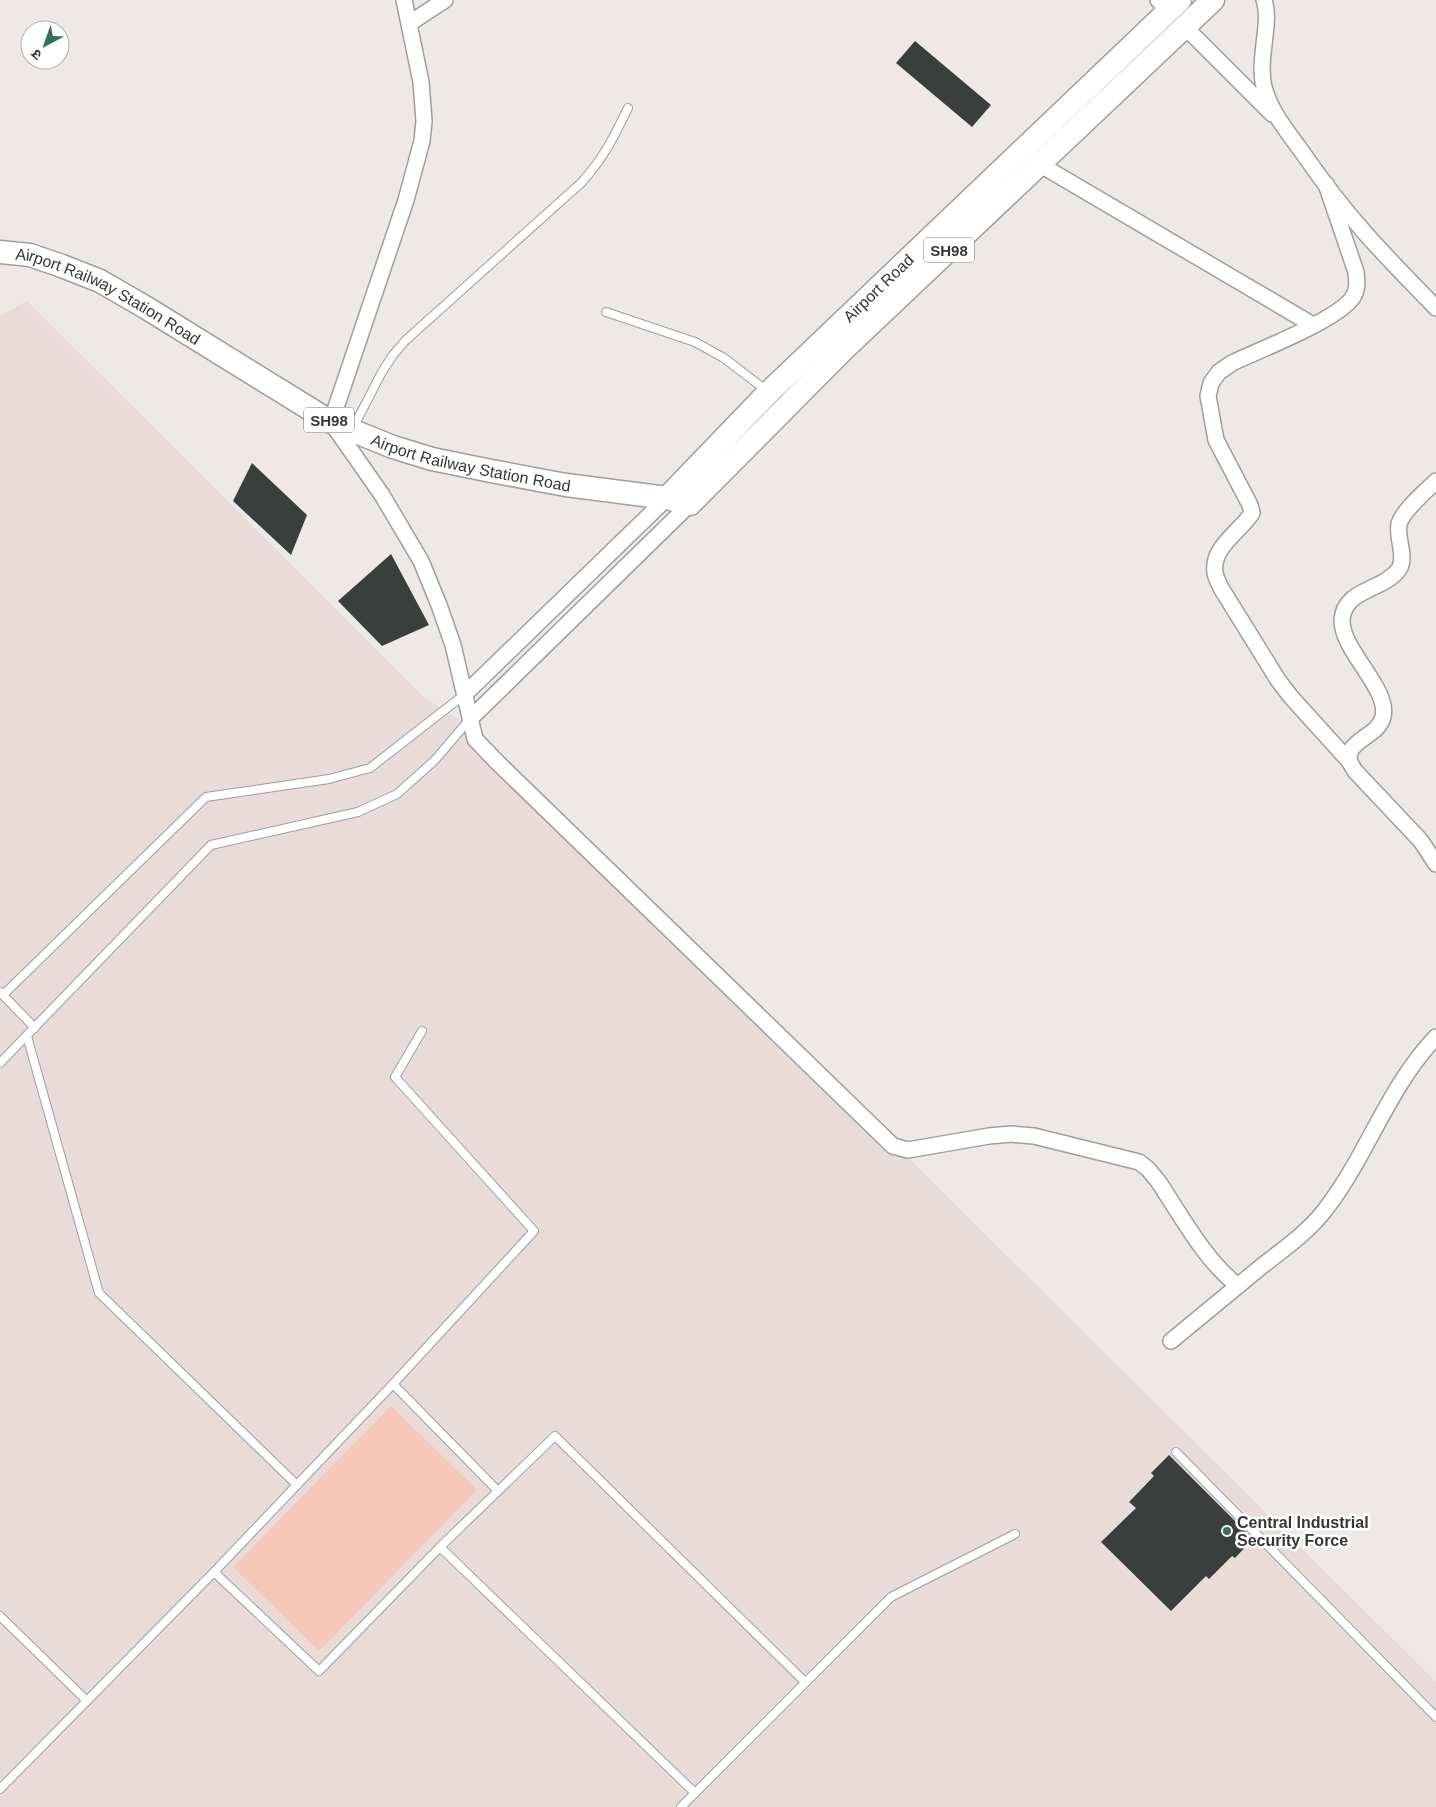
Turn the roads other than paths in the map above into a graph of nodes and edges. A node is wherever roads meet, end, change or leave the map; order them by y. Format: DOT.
graph roads {
  1 [pos="404,0"];
  2 [pos="445,0"];
  3 [pos="1213,0"];
  4 [pos="1264,0"];
  5 [pos="1169,4"];
  6 [pos="410,23"];
  7 [pos="1185,27"];
  8 [pos="628,108"];
  9 [pos="1280,122"];
  10 [pos="1039,164"];
  11 [pos="1326,184"];
  12 [pos="0,252"];
  13 [pos="1436,308"];
  14 [pos="606,312"];
  15 [pos="1313,325"];
  16 [pos="769,392"];
  17 [pos="331,422"];
  18 [pos="353,430"];
  19 [pos="1436,481"];
  20 [pos="666,498"];
  21 [pos="690,504"];
  22 [pos="466,693"];
  23 [pos="471,718"];
  24 [pos="1349,761"];
  25 [pos="1436,864"];
  26 [pos="1,994"];
  27 [pos="35,1028"];
  28 [pos="422,1031"];
  29 [pos="27,1036"];
  30 [pos="1436,1037"];
  31 [pos="0,1063"];
  32 [pos="1238,1286"];
  33 [pos="1171,1341"];
  34 [pos="393,1384"];
  35 [pos="1176,1452"];
  36 [pos="297,1485"];
  37 [pos="498,1491"];
  38 [pos="1015,1534"];
  39 [pos="440,1547"];
  40 [pos="214,1572"];
  41 [pos="0,1616"];
  42 [pos="805,1682"];
  43 [pos="87,1701"];
  44 [pos="1436,1718"];
  45 [pos="0,1789"];
  46 [pos="694,1793"];
  47 [pos="681,1807"];
  1 -- 6 [label="street"];
  2 -- 6 [label="street"];
  3 -- 7 [label="main road, SH98"];
  4 -- 9 [label="street"];
  5 -- 16 [label="main road, Airport Road / SH98"];
  6 -- 17 [label="street"];
  7 -- 9 [label="street"];
  7 -- 10 [label="main road, SH98"];
  8 -- 18 [label="lane"];
  9 -- 11 [label="street"];
  10 -- 15 [label="street"];
  10 -- 21 [label="main road, SH98"];
  11 -- 13 [label="street"];
  11 -- 15 [label="street"];
  12 -- 17 [label="main road, Airport Railway Station Road / SH98"];
  14 -- 16 [label="lane"];
  15 -- 24 [label="street"];
  16 -- 20 [label="main road, Airport Road / SH98"];
  17 -- 18 [label="main road, Airport Railway Station Road / SH98"];
  17 -- 22 [label="street"];
  18 -- 20 [label="main road, Airport Railway Station Road / SH98"];
  19 -- 24 [label="street"];
  20 -- 21 [label="main road, Airport Railway Station Road / SH98"];
  20 -- 22 [label="street"];
  21 -- 23 [label="street"];
  22 -- 23 [label="street"];
  22 -- 26 [label="lane"];
  23 -- 27 [label="lane"];
  23 -- 32 [label="street"];
  24 -- 25 [label="street"];
  26 -- 27 [label="lane"];
  27 -- 29 [label="lane"];
  28 -- 34 [label="lane"];
  29 -- 31 [label="lane"];
  29 -- 36 [label="lane"];
  30 -- 32 [label="street"];
  32 -- 33 [label="street"];
  34 -- 36 [label="lane"];
  34 -- 37 [label="lane"];
  35 -- 44 [label="lane"];
  36 -- 40 [label="lane"];
  37 -- 39 [label="lane"];
  37 -- 42 [label="lane"];
  38 -- 42 [label="lane"];
  39 -- 40 [label="lane"];
  39 -- 46 [label="lane"];
  40 -- 43 [label="lane"];
  41 -- 43 [label="lane"];
  42 -- 46 [label="lane"];
  43 -- 45 [label="lane"];
  46 -- 47 [label="lane"];
}
